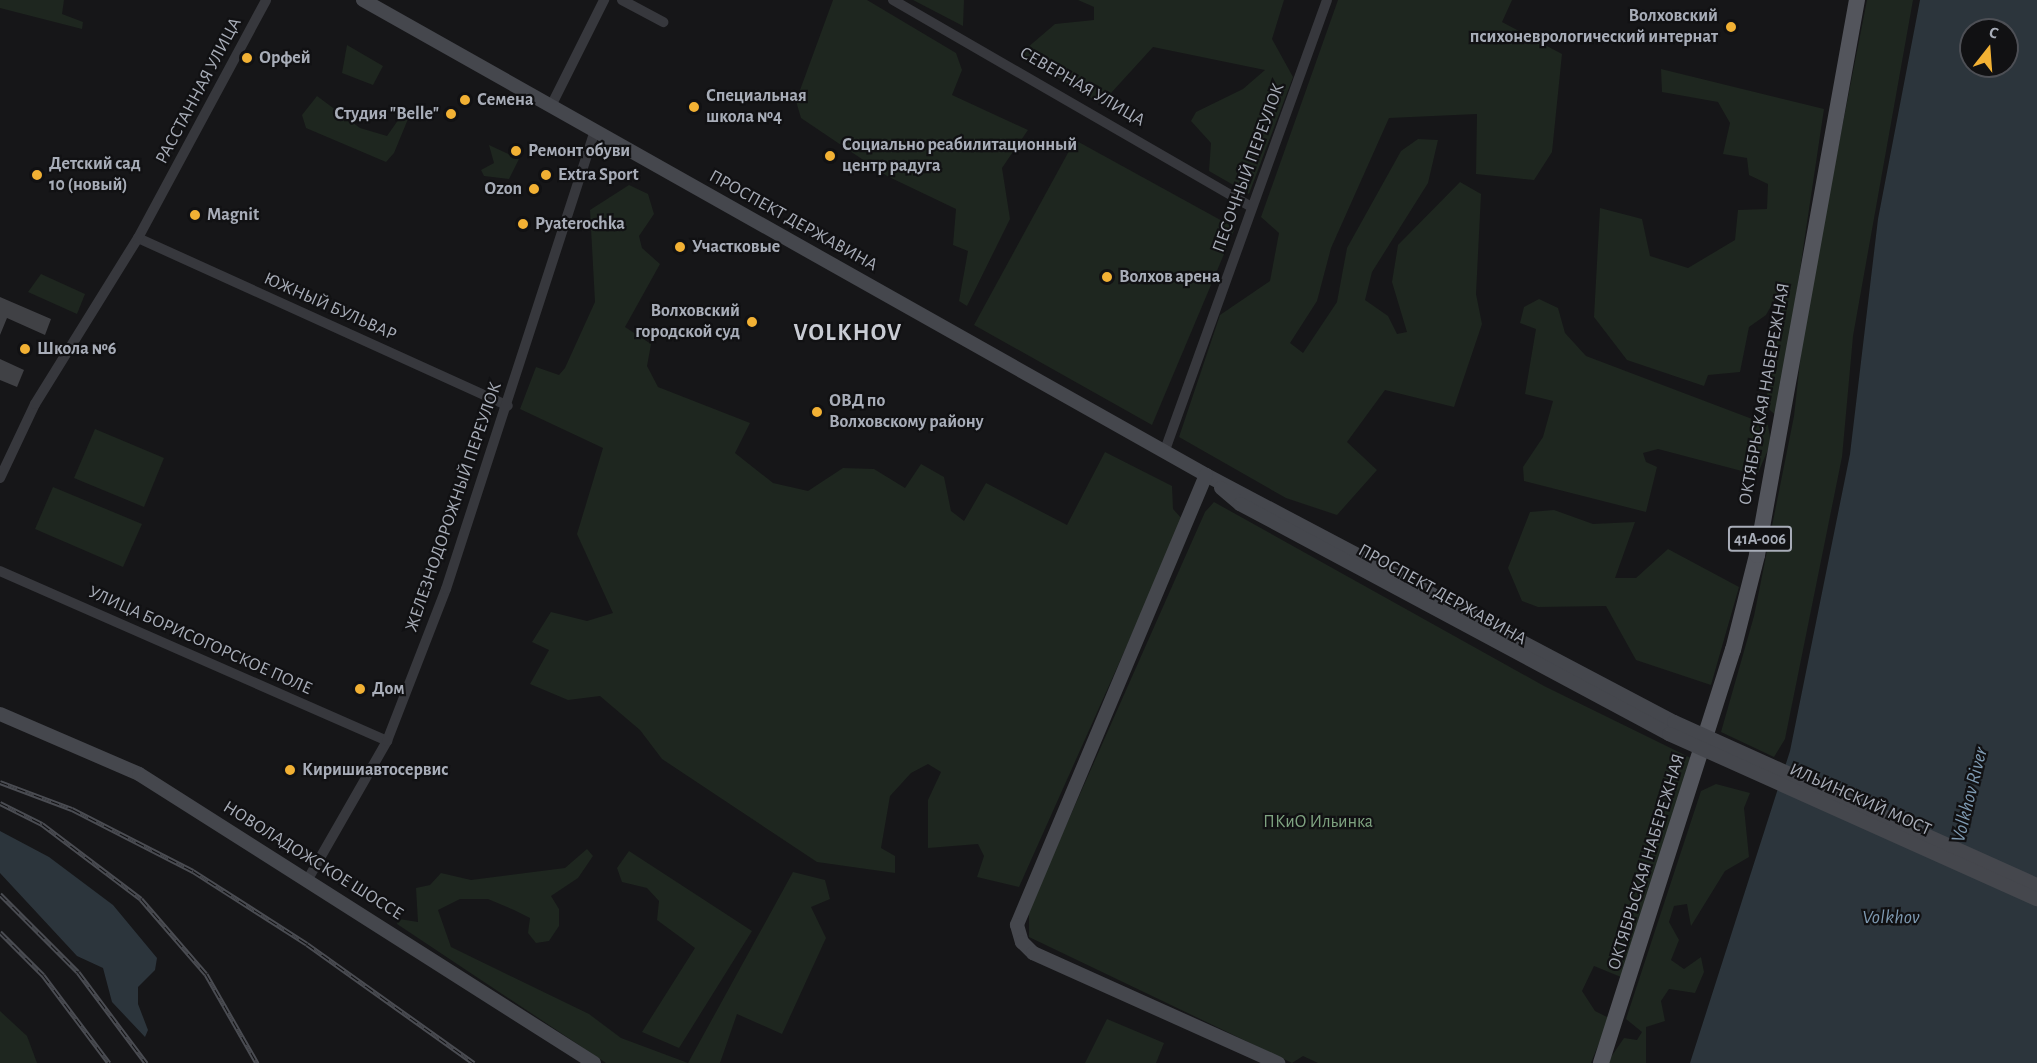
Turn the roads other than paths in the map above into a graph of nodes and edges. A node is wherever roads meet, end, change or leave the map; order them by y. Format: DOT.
graph roads {
  1 [pos="266,0"];
  2 [pos="363,0"];
  3 [pos="604,0"];
  4 [pos="893,0"];
  5 [pos="1327,0"];
  6 [pos="1857,0"];
  7 [pos="625,1"];
  8 [pos="663,22"];
  9 [pos="551,106"];
  10 [pos="595,131"];
  11 [pos="1252,207"];
  12 [pos="138,238"];
  13 [pos="508,406"];
  14 [pos="1165,450"];
  15 [pos="1206,475"];
  16 [pos="0,478"];
  17 [pos="0,571"];
  18 [pos="0,714"];
  19 [pos="1671,728"];
  20 [pos="387,741"];
  21 [pos="308,879"];
  22 [pos="2037,885"];
  23 [pos="2037,899"];
  24 [pos="594,1063"];
  25 [pos="1278,1063"];
  26 [pos="1601,1063"];
  1 -- 12 [label="street, РАССТАННАЯ УЛИЦА"];
  2 -- 9 [label="main road, ПРОСПЕКТ ДЕРЖАВИНА"];
  3 -- 9 [label="street"];
  4 -- 11 [label="street, СЕВЕРНАЯ УЛИЦА"];
  5 -- 11 [label="street, ПЕСОЧНЫЙ ПЕРЕУЛОК"];
  6 -- 26 [label="main road, ОКТЯБРЬСКАЯ НАБЕРЕЖНАЯ / 41А-006"];
  7 -- 8 [label="street"];
  9 -- 10 [label="main road, ПРОСПЕКТ ДЕРЖАВИНА"];
  10 -- 13 [label="street, ЖЕЛЕЗНОДОРОЖНЫЙ ПЕРЕУЛОК"];
  10 -- 14 [label="main road, ПРОСПЕКТ ДЕРЖАВИНА"];
  11 -- 14 [label="street, ПЕСОЧНЫЙ ПЕРЕУЛОК"];
  12 -- 13 [label="street, ЮЖНЫЙ БУЛЬВАР"];
  12 -- 16 [label="street, РАССТАННАЯ УЛИЦА"];
  13 -- 20 [label="street, ЖЕЛЕЗНОДОРОЖНЫЙ ПЕРЕУЛОК"];
  14 -- 15 [label="main road, ПРОСПЕКТ ДЕРЖАВИНА"];
  15 -- 19 [label="main road, ПРОСПЕКТ ДЕРЖАВИНА"];
  15 -- 25 [label="main road"];
  17 -- 20 [label="street, УЛИЦА БОРИСОГОРСКОЕ ПОЛЕ"];
  18 -- 21 [label="main road, НОВОЛАДОЖСКОЕ ШОССЕ"];
  19 -- 22 [label="main road, ИЛЬИНСКИЙ МОСТ, bridge"];
  19 -- 23 [label="main road, ИЛЬИНСКИЙ МОСТ, bridge"];
  20 -- 21 [label="street, ЖЕЛЕЗНОДОРОЖНЫЙ ПЕРЕУЛОК"];
  21 -- 24 [label="main road, НОВОЛАДОЖСКОЕ ШОССЕ"];
}
